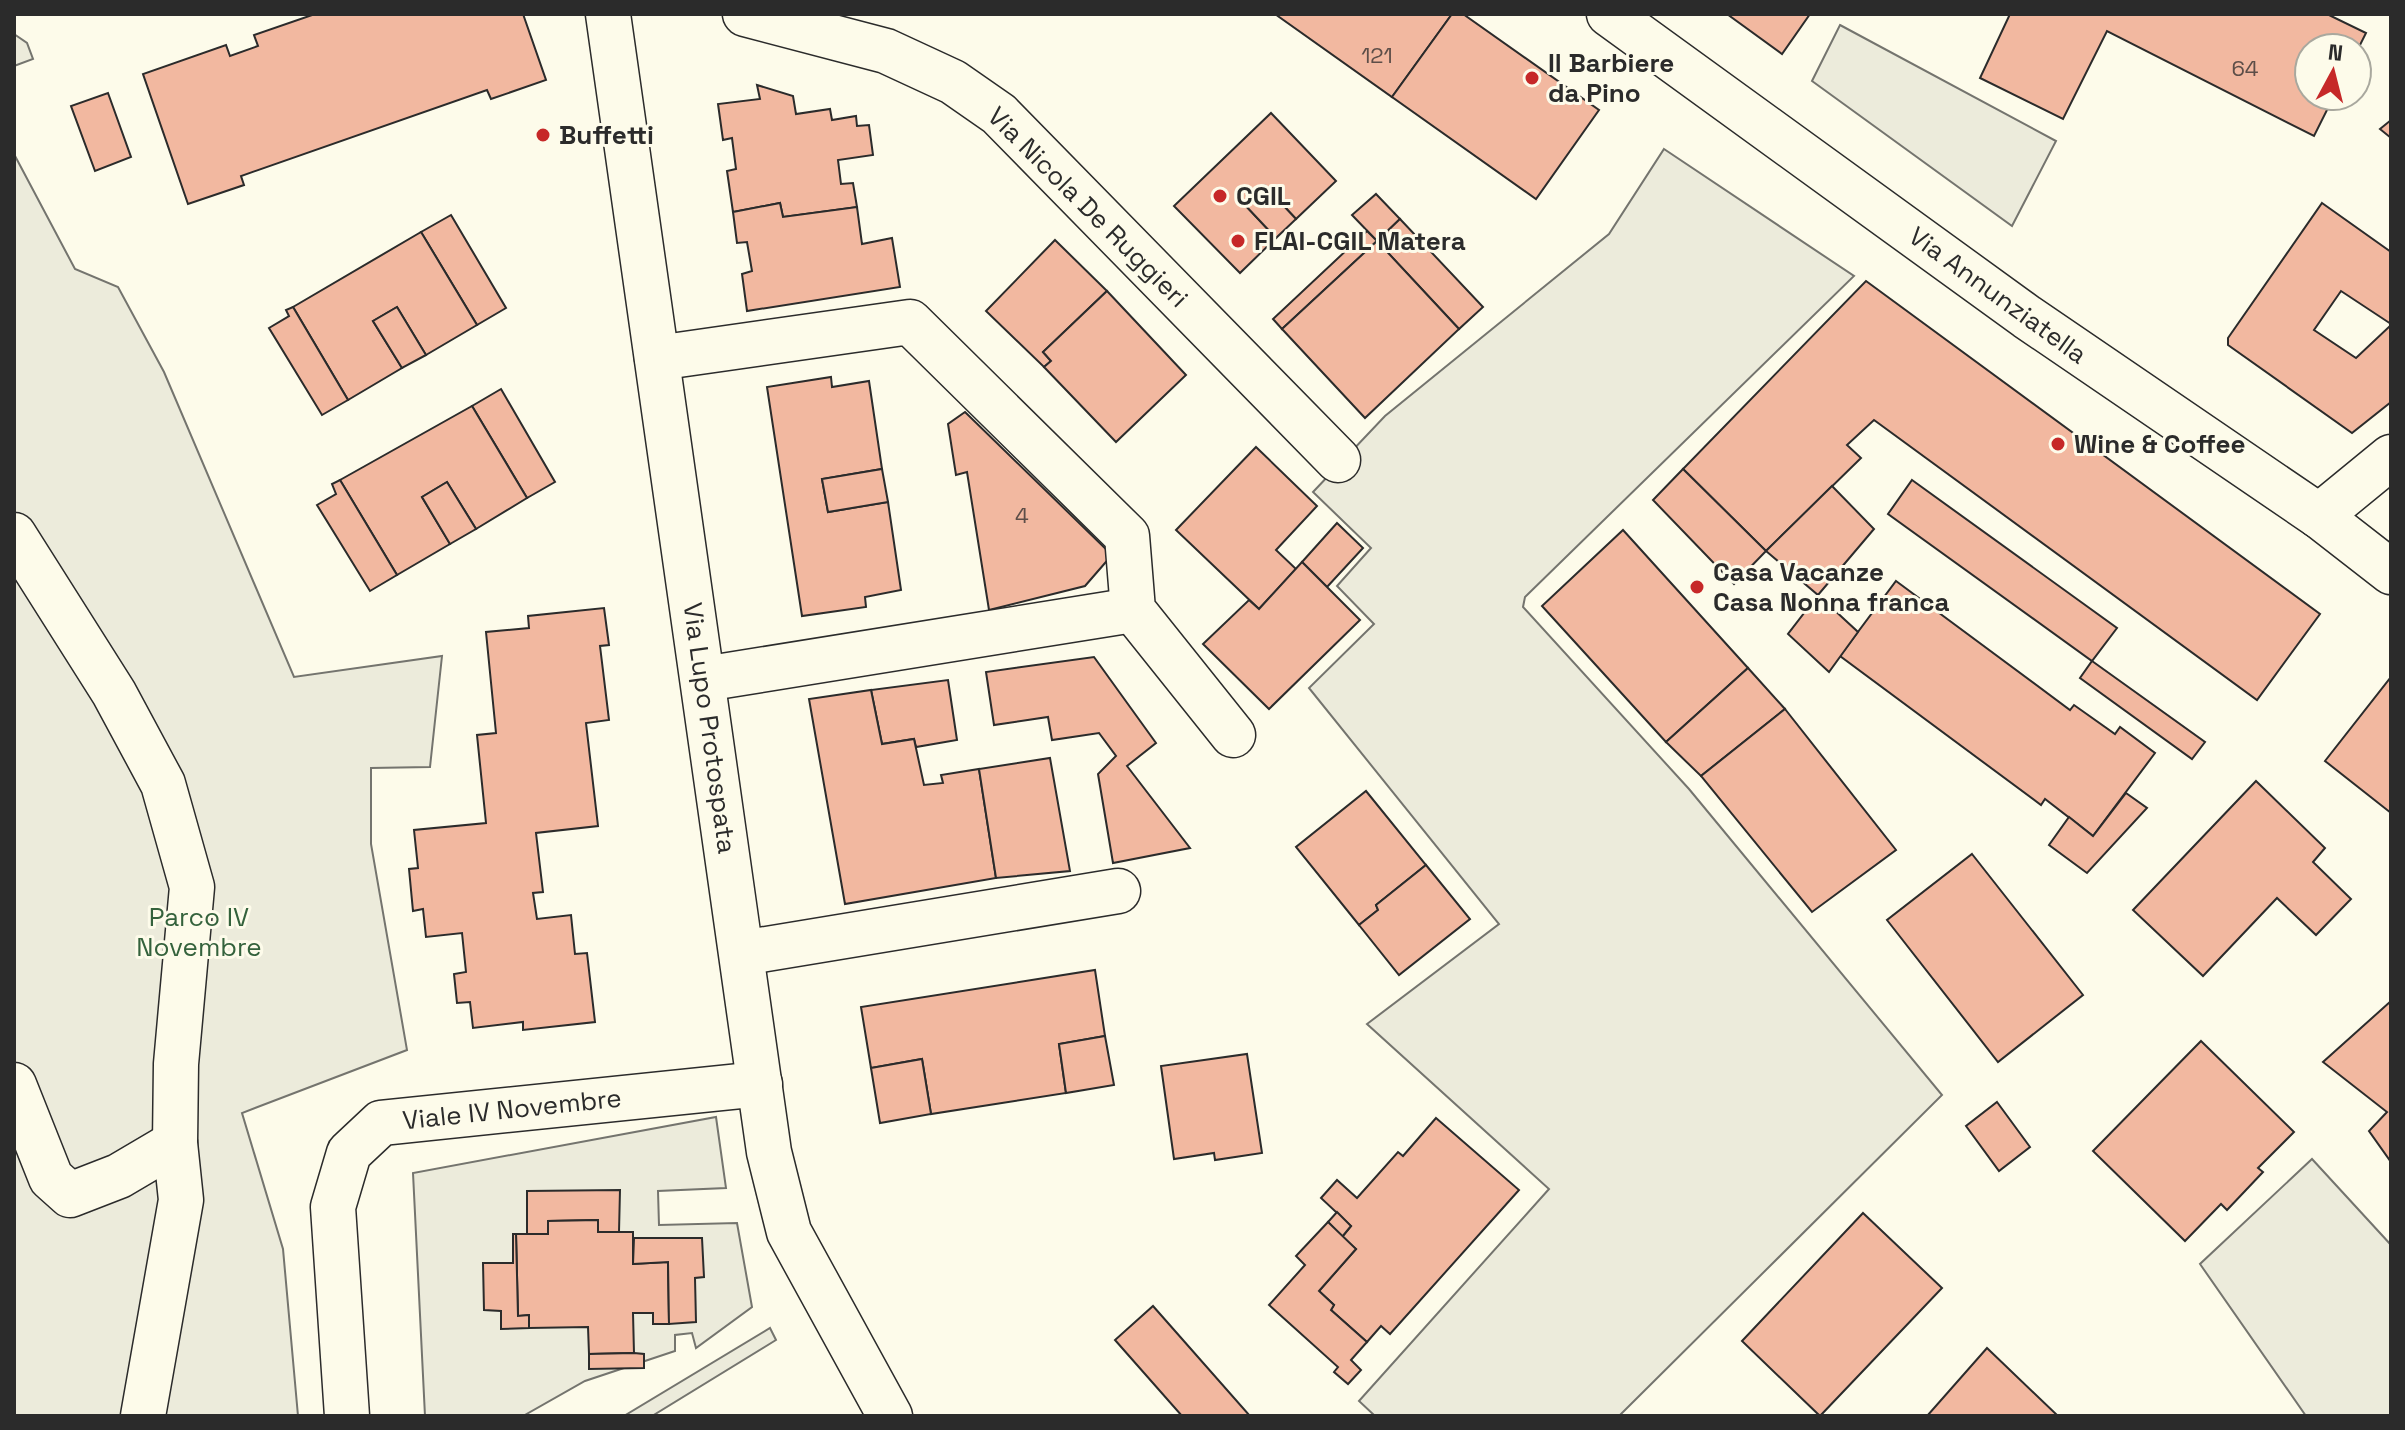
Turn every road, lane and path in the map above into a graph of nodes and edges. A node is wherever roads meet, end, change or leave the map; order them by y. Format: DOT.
graph roads {
  1 [pos="608,14"];
  2 [pos="745,14"];
  3 [pos="1609,14"];
  4 [pos="657,358"];
  5 [pos="2391,457"];
  6 [pos="1338,460"];
  7 [pos="2319,516"];
  8 [pos="14,535"];
  9 [pos="2391,572"];
  10 [pos="1133,610"];
  11 [pos="704,679"];
  12 [pos="1233,735"];
  13 [pos="1118,891"];
  14 [pos="742,953"];
  15 [pos="760,1084"];
  16 [pos="14,1085"];
  17 [pos="175,1143"];
  18 [pos="143,1416"];
  19 [pos="347,1416"];
  20 [pos="890,1416"];
  1 -- 4 [label="street, Via Lupo Protospata"];
  2 -- 6 [label="street, Via Nicola De Ruggieri"];
  3 -- 7 [label="street, Via Annunziatella"];
  4 -- 10 [label="street"];
  4 -- 11 [label="street, Via Lupo Protospata"];
  5 -- 7 [label="street"];
  7 -- 9 [label="street, Via Annunziatella"];
  8 -- 17 [label="street"];
  10 -- 11 [label="street"];
  10 -- 12 [label="street"];
  11 -- 14 [label="street, Via Lupo Protospata"];
  13 -- 14 [label="street"];
  14 -- 15 [label="street, Via Lupo Protospata"];
  15 -- 19 [label="street, Viale IV Novembre"];
  15 -- 20 [label="street, Via Lupo Protospata"];
  16 -- 17 [label="street"];
  17 -- 18 [label="street"];
}
